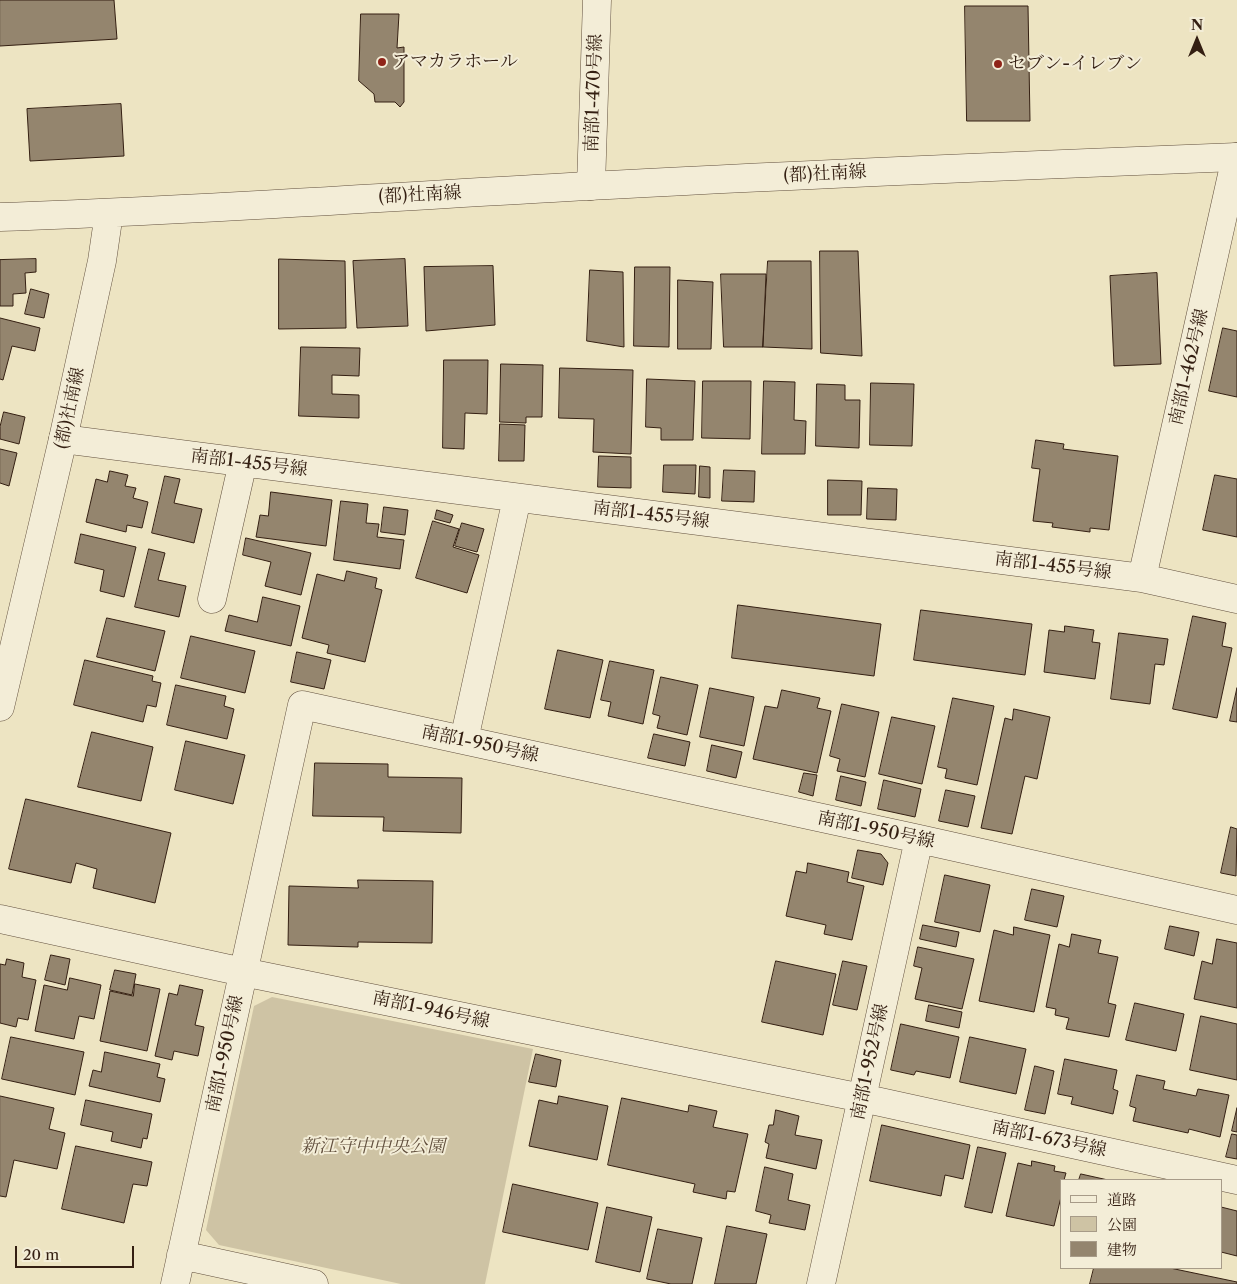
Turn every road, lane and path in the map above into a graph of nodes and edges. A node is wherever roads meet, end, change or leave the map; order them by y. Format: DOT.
graph roads {
  1 [pos="598,0"];
  2 [pos="1237,157"];
  3 [pos="591,186"];
  4 [pos="109,213"];
  5 [pos="0,217"];
  6 [pos="63,439"];
  7 [pos="242,462"];
  8 [pos="517,498"];
  9 [pos="1142,578"];
  10 [pos="212,599"];
  11 [pos="1237,599"];
  12 [pos="0,707"];
  13 [pos="464,740"];
  14 [pos="919,839"];
  15 [pos="1237,910"];
  16 [pos="0,919"];
  17 [pos="242,972"];
  18 [pos="862,1098"];
  19 [pos="1237,1180"];
  20 [pos="181,1255"];
  21 [pos="175,1284"];
  22 [pos="314,1284"];
  23 [pos="821,1284"];
  1 -- 3 [label="street, 南部1-470号線"];
  2 -- 3 [label="street, (都)社南線"];
  2 -- 9 [label="street, 南部1-462号線"];
  3 -- 4 [label="street, (都)社南線"];
  4 -- 5 [label="street"];
  4 -- 6 [label="street, (都)社南線"];
  6 -- 7 [label="street, 南部1-455号線"];
  6 -- 12 [label="street, (都)社南線"];
  7 -- 8 [label="street, 南部1-455号線"];
  7 -- 10 [label="street"];
  8 -- 9 [label="street, 南部1-455号線"];
  8 -- 13 [label="street"];
  9 -- 11 [label="street, 南部1-455号線"];
  13 -- 14 [label="street, 南部1-950号線"];
  13 -- 17 [label="street, 南部1-950号線"];
  14 -- 15 [label="street, 南部1-950号線"];
  14 -- 18 [label="street, 南部1-952号線"];
  16 -- 17 [label="street, 南部1-946号線"];
  17 -- 18 [label="street, 南部1-946号線"];
  17 -- 20 [label="street, 南部1-950号線"];
  18 -- 19 [label="street, 南部1-673号線"];
  18 -- 23 [label="street, 南部1-952号線"];
  20 -- 21 [label="street, 南部1-950号線"];
  20 -- 22 [label="street"];
}
